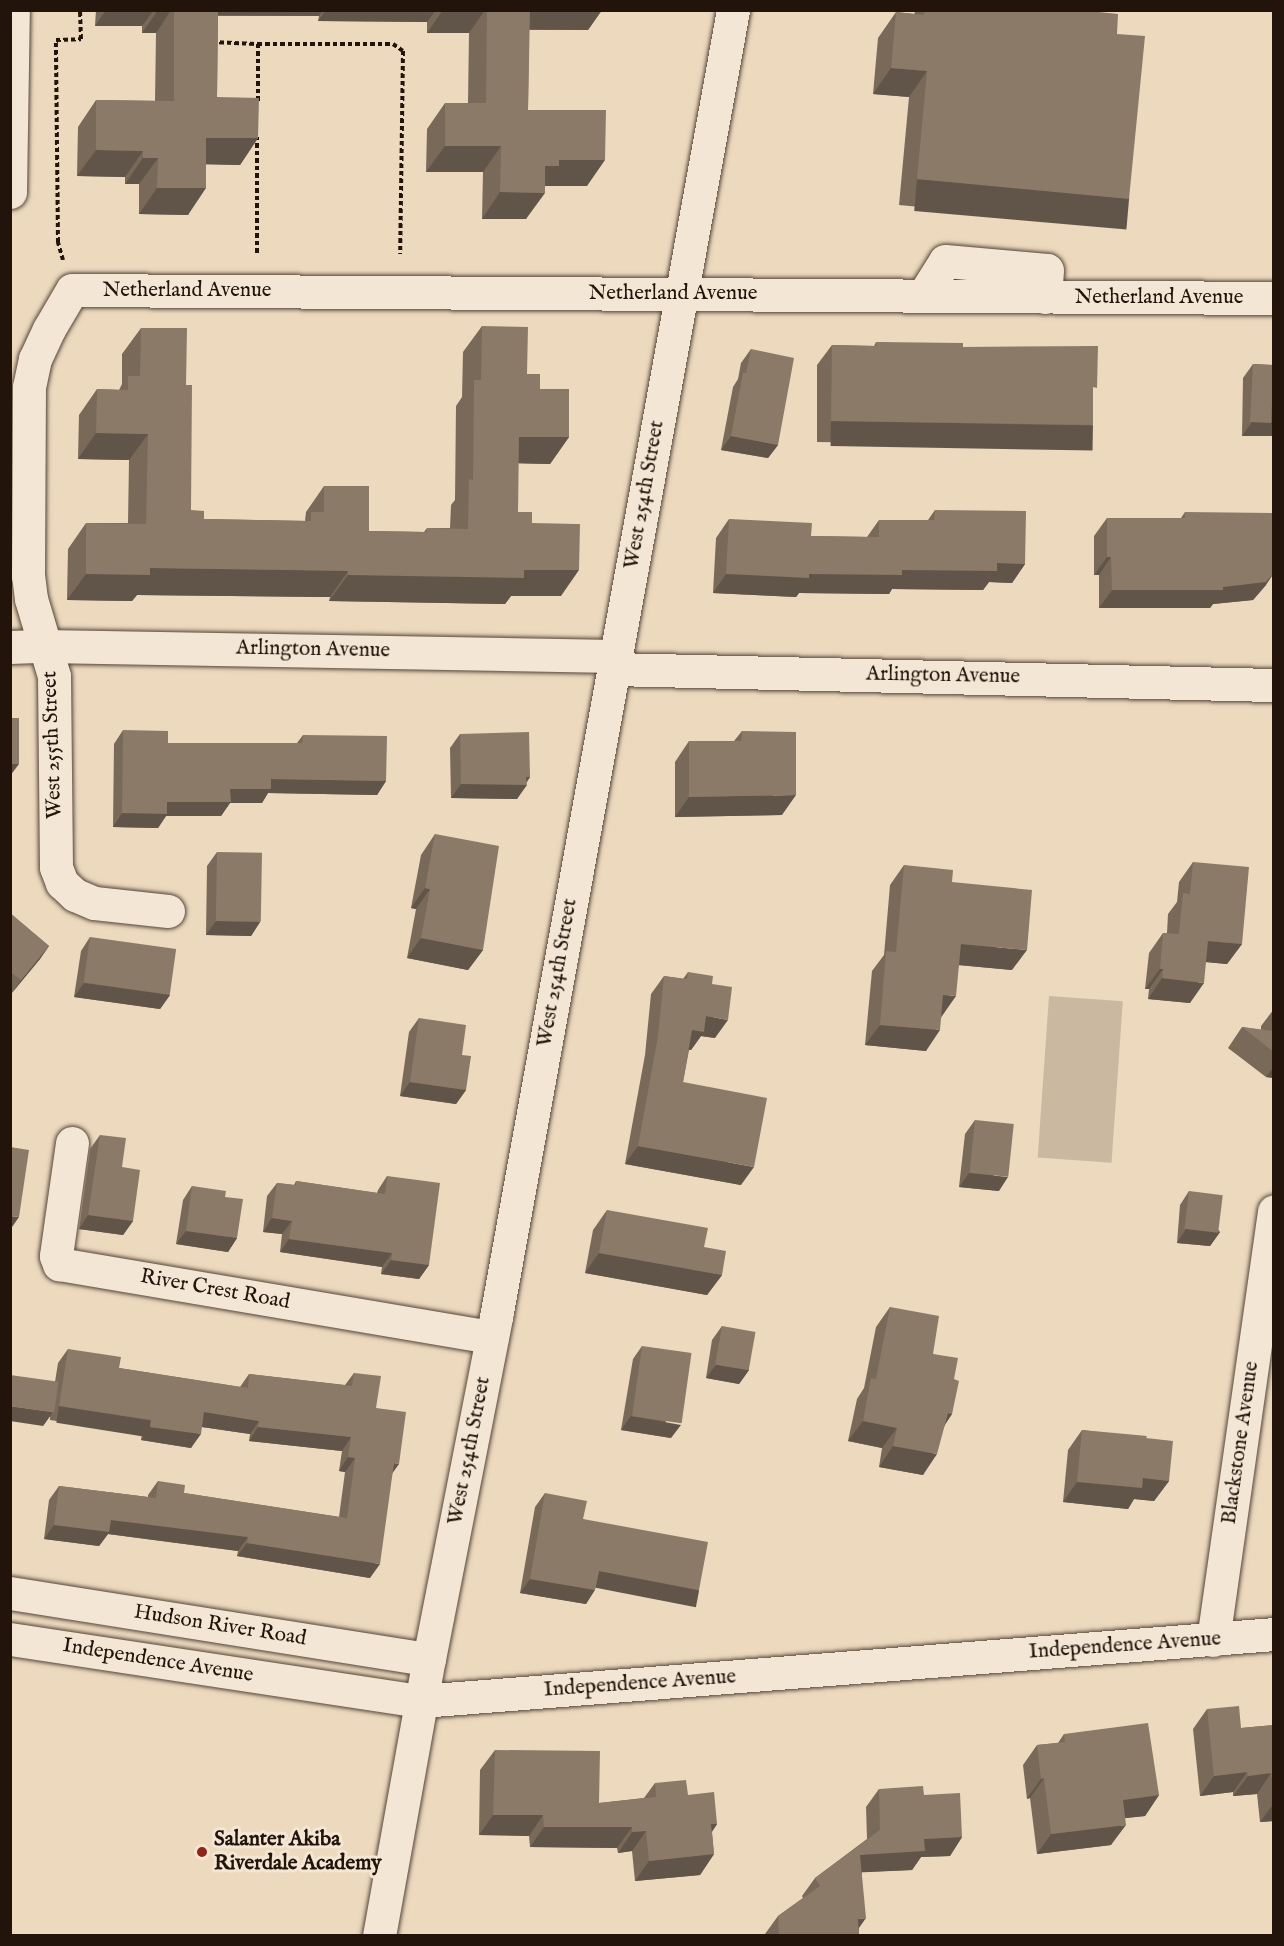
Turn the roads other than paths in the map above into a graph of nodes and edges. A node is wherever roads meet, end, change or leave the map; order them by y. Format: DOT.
graph roads {
  1 [pos="13,10"];
  2 [pos="733,10"];
  3 [pos="10,192"];
  4 [pos="72,290"];
  5 [pos="681,295"];
  6 [pos="1274,298"];
  7 [pos="44,646"];
  8 [pos="10,647"];
  9 [pos="614,662"];
  10 [pos="1274,685"];
  11 [pos="168,910"];
  12 [pos="72,1143"];
  13 [pos="1274,1211"];
  14 [pos="492,1337"];
  15 [pos="10,1593"];
  16 [pos="1274,1634"];
  17 [pos="10,1639"];
  18 [pos="1214,1640"];
  19 [pos="429,1659"];
  20 [pos="421,1701"];
  21 [pos="379,1935"];
  1 -- 3 [label="street"];
  2 -- 5 [label="street, West 254th Street"];
  4 -- 5 [label="street, Netherland Avenue"];
  4 -- 7 [label="street, West 255th Street"];
  5 -- 6 [label="street, Netherland Avenue"];
  5 -- 9 [label="street, West 254th Street"];
  7 -- 8 [label="street, Arlington Avenue"];
  7 -- 9 [label="street, Arlington Avenue"];
  7 -- 11 [label="street, West 255th Street"];
  9 -- 10 [label="street, Arlington Avenue"];
  9 -- 14 [label="street, West 254th Street"];
  12 -- 14 [label="street, River Crest Road"];
  13 -- 18 [label="street, Blackstone Avenue"];
  14 -- 19 [label="street, West 254th Street"];
  15 -- 19 [label="street, Hudson River Road"];
  16 -- 18 [label="street, Independence Avenue"];
  17 -- 20 [label="street, Independence Avenue"];
  18 -- 20 [label="street, Independence Avenue"];
  19 -- 20 [label="street, West 254th Street"];
  20 -- 21 [label="street, West 254th Street"];
}
